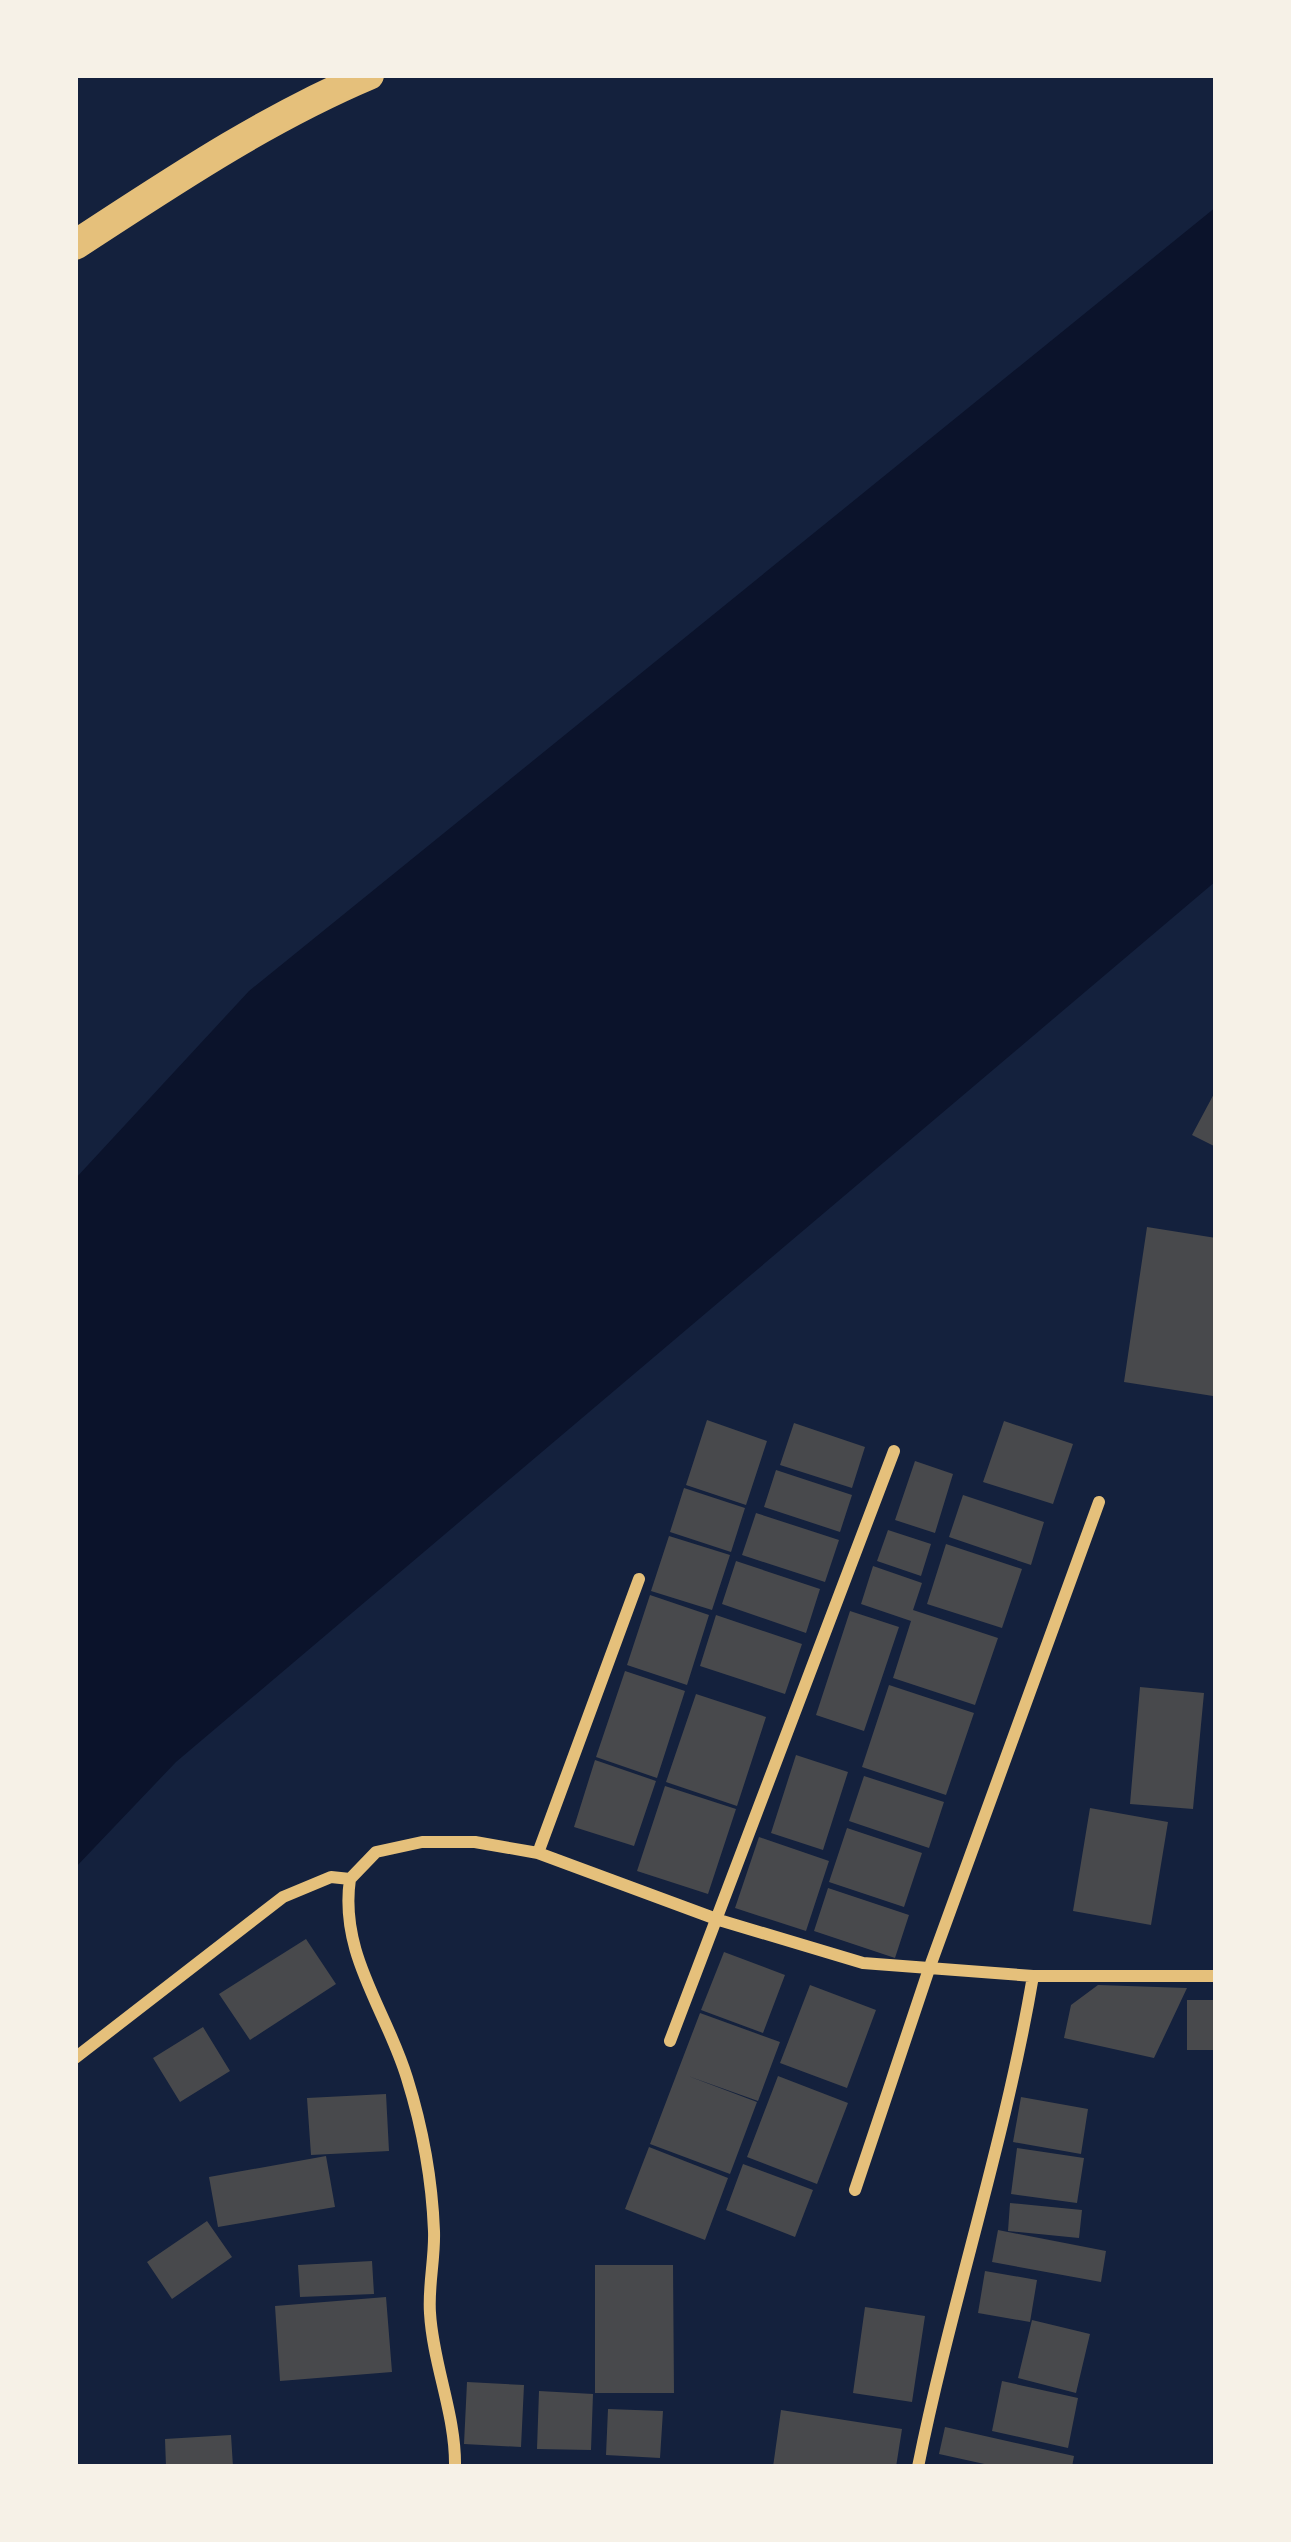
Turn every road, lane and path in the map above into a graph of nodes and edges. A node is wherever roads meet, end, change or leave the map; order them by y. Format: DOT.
graph roads {
  1 [pos="369,75"];
  2 [pos="75,245"];
  3 [pos="894,1451"];
  4 [pos="1099,1502"];
  5 [pos="639,1579"];
  6 [pos="538,1853"];
  7 [pos="350,1879"];
  8 [pos="718,1920"];
  9 [pos="929,1969"];
  10 [pos="1033,1976"];
  11 [pos="1216,1976"];
  12 [pos="670,2041"];
  13 [pos="75,2058"];
  14 [pos="855,2190"];
  15 [pos="454,2467"];
  16 [pos="917,2467"];
  1 -- 2 [label="main road"];
  3 -- 8 [label="street"];
  4 -- 9 [label="street"];
  5 -- 6 [label="street"];
  6 -- 7 [label="street"];
  6 -- 8 [label="street"];
  7 -- 13 [label="street"];
  7 -- 15 [label="street"];
  8 -- 9 [label="street"];
  8 -- 12 [label="street"];
  9 -- 10 [label="street"];
  9 -- 14 [label="street"];
  10 -- 11 [label="street"];
  10 -- 16 [label="street"];
}
